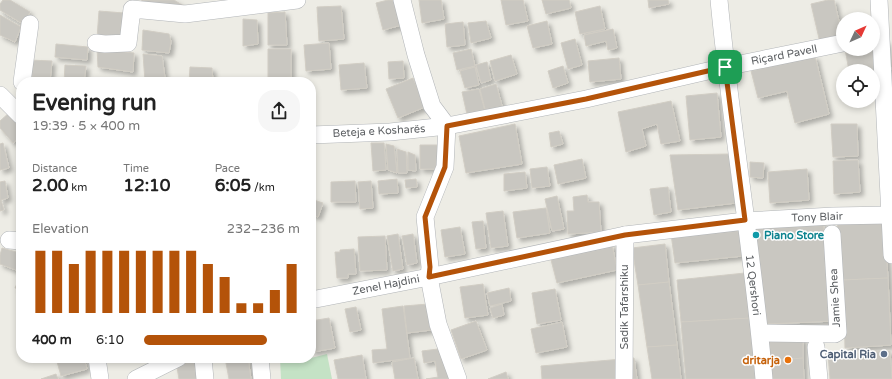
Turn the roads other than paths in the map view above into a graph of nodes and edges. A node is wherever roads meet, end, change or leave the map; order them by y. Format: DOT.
graph roads {
  1 [pos="297,0"];
  2 [pos="402,0"];
  3 [pos="719,0"];
  4 [pos="879,0"];
  5 [pos="886,17"];
  6 [pos="30,24"];
  7 [pos="96,43"];
  8 [pos="836,44"];
  9 [pos="725,67"];
  10 [pos="23,77"];
  11 [pos="0,95"];
  12 [pos="16,111"];
  13 [pos="447,126"];
  14 [pos="316,135"];
  15 [pos="890,215"];
  16 [pos="745,220"];
  17 [pos="832,234"];
  18 [pos="625,235"];
  19 [pos="892,255"];
  20 [pos="429,277"];
  21 [pos="316,299"];
  22 [pos="760,333"];
  23 [pos="816,347"];
  24 [pos="98,363"];
  25 [pos="168,363"];
  26 [pos="203,363"];
  27 [pos="260,363"];
  28 [pos="100,379"];
  29 [pos="136,379"];
  30 [pos="205,379"];
  31 [pos="262,379"];
  32 [pos="458,379"];
  33 [pos="624,379"];
  34 [pos="764,379"];
  35 [pos="819,379"];
  1 -- 7 [label="street"];
  2 -- 13 [label="street, Beteja e Kosharës"];
  3 -- 9 [label="street, 12 Qershori"];
  4 -- 5 [label="street"];
  5 -- 15 [label="street"];
  6 -- 10 [label="street"];
  8 -- 9 [label="street, Riçard Pavell"];
  9 -- 13 [label="street, Beteja e Kosharës"];
  9 -- 16 [label="street, 12 Qershori"];
  11 -- 12 [label="street"];
  13 -- 14 [label="street, Beteja e Kosharës"];
  13 -- 20 [label="street"];
  15 -- 16 [label="street, Tony Blair"];
  15 -- 19 [label="street"];
  16 -- 18 [label="street, Zenel Hajdini"];
  16 -- 22 [label="street, 12 Qershori"];
  17 -- 22 [label="street, Jamie Shea"];
  18 -- 20 [label="street, Zenel Hajdini"];
  18 -- 33 [label="street, Sadik Tafarshiku"];
  20 -- 21 [label="street, Zenel Hajdini"];
  20 -- 32 [label="street"];
  22 -- 34 [label="street, 12 Qershori"];
  23 -- 35 [label="street"];
  24 -- 28 [label="street"];
  25 -- 29 [label="street"];
  26 -- 30 [label="street"];
  27 -- 31 [label="street"];
}
